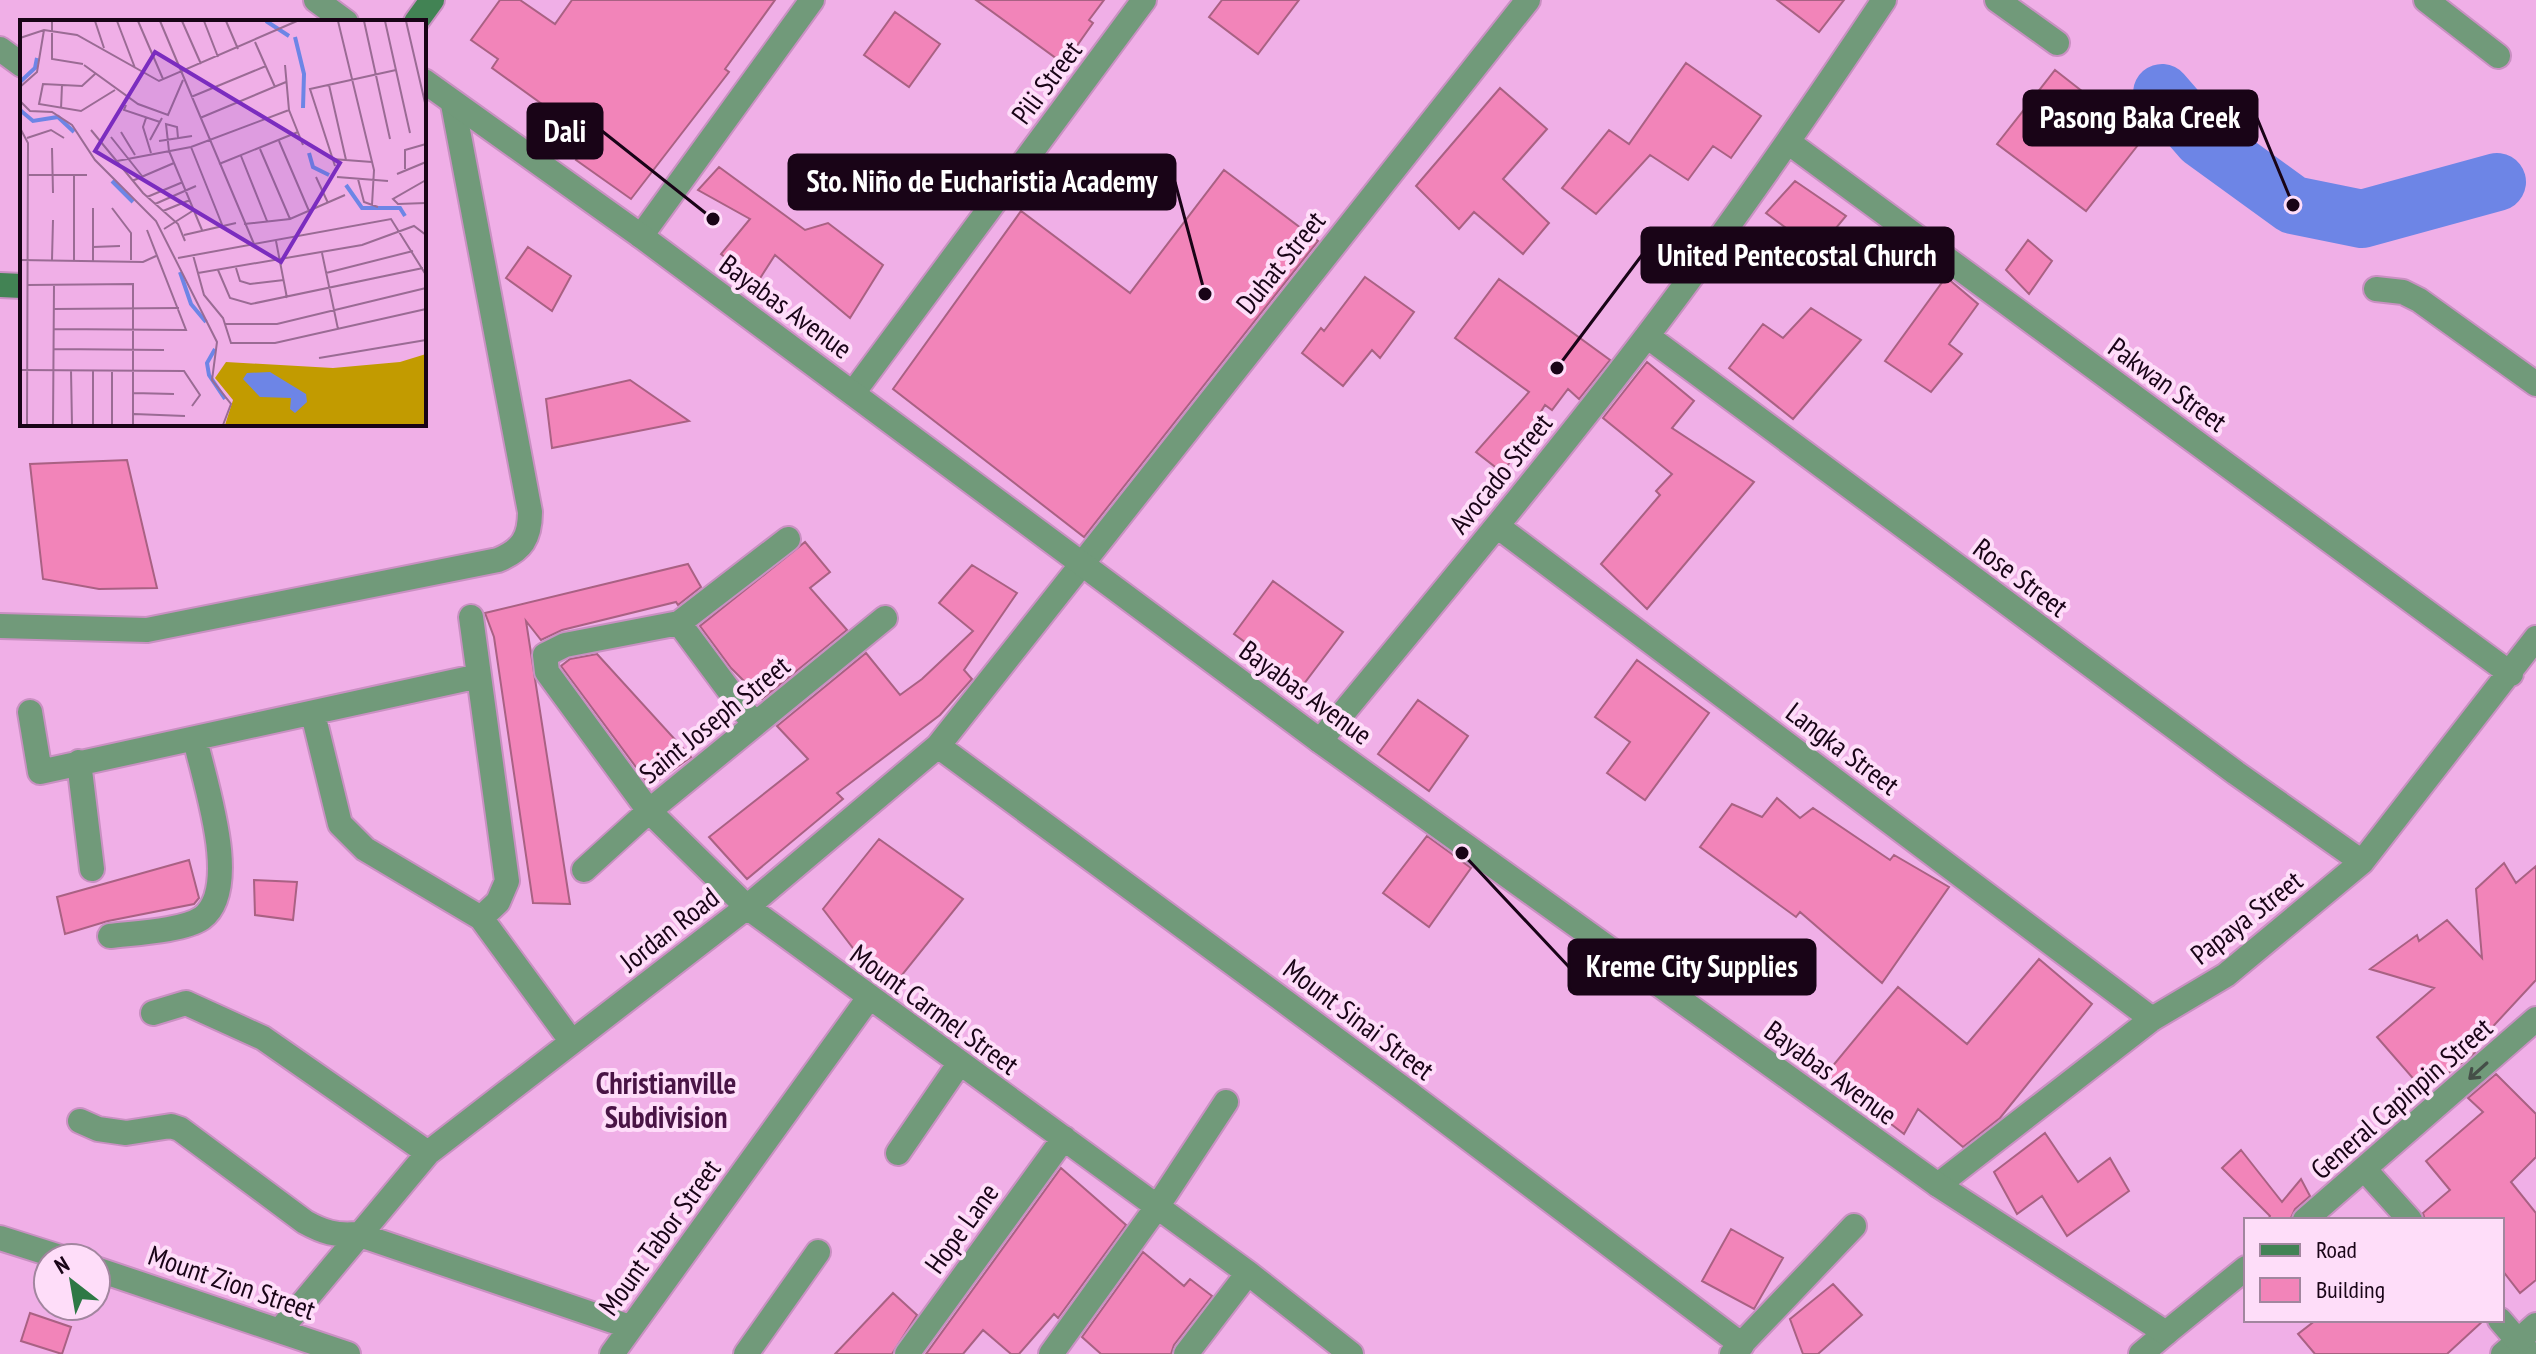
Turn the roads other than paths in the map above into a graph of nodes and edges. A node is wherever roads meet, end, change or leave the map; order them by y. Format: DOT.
graph roads {
  1 [pos="316,0"];
  2 [pos="432,0"];
  3 [pos="812,0"];
  4 [pos="1144,0"];
  5 [pos="1528,0"];
  6 [pos="1884,0"];
  7 [pos="1997,0"];
  8 [pos="2437,3"];
  9 [pos="343,20"];
  10 [pos="417,20"];
  11 [pos="2057,43"];
  12 [pos="0,49"];
  13 [pos="2498,56"];
  14 [pos="20,64"];
  15 [pos="426,83"];
  16 [pos="453,104"];
  17 [pos="1788,142"];
  18 [pos="641,236"];
  19 [pos="0,285"];
  20 [pos="20,286"];
  21 [pos="2376,289"];
  22 [pos="1647,336"];
  23 [pos="2536,384"];
  24 [pos="853,393"];
  25 [pos="1497,526"];
  26 [pos="788,539"];
  27 [pos="1080,562"];
  28 [pos="471,617"];
  29 [pos="885,618"];
  30 [pos="679,623"];
  31 [pos="0,626"];
  32 [pos="2536,638"];
  33 [pos="2511,674"];
  34 [pos="479,676"];
  35 [pos="30,712"];
  36 [pos="313,714"];
  37 [pos="754,724"];
  38 [pos="195,739"];
  39 [pos="1320,741"];
  40 [pos="938,746"];
  41 [pos="79,762"];
  42 [pos="649,811"];
  43 [pos="2362,862"];
  44 [pos="92,869"];
  45 [pos="584,870"];
  46 [pos="747,907"];
  47 [pos="481,918"];
  48 [pos="110,936"];
  49 [pos="868,999"];
  50 [pos="153,1013"];
  51 [pos="2152,1019"];
  52 [pos="2536,1019"];
  53 [pos="572,1042"];
  54 [pos="959,1064"];
  55 [pos="1226,1102"];
  56 [pos="80,1121"];
  57 [pos="1064,1138"];
  58 [pos="428,1153"];
  59 [pos="898,1153"];
  60 [pos="2366,1171"];
  61 [pos="1938,1185"];
  62 [pos="1157,1207"];
  63 [pos="2307,1218"];
  64 [pos="2408,1218"];
  65 [pos="1854,1226"];
  66 [pos="357,1234"];
  67 [pos="0,1238"];
  68 [pos="32,1248"];
  69 [pos="818,1252"];
  70 [pos="2244,1270"];
  71 [pos="1248,1273"];
  72 [pos="112,1274"];
  73 [pos="2502,1322"];
  74 [pos="630,1327"];
  75 [pos="281,1329"];
  76 [pos="2166,1333"];
  77 [pos="2522,1344"];
  78 [pos="1737,1350"];
  79 [pos="1349,1353"];
  80 [pos="348,1354"];
  81 [pos="612,1354"];
  82 [pos="746,1354"];
  83 [pos="907,1354"];
  84 [pos="1051,1354"];
  85 [pos="1186,1354"];
  86 [pos="2141,1354"];
  1 -- 9 [label="street"];
  2 -- 10 [label="main road"];
  3 -- 18 [label="street"];
  4 -- 24 [label="street, Pili Street"];
  5 -- 27 [label="street, Duhat Street"];
  6 -- 17 [label="street, Avocado Street"];
  7 -- 11 [label="street"];
  8 -- 13 [label="street"];
  12 -- 14 [label="street"];
  15 -- 16 [label="street, Bayabas Avenue"];
  16 -- 18 [label="street, Bayabas Avenue"];
  16 -- 31 [label="street"];
  17 -- 22 [label="street, Avocado Street"];
  17 -- 33 [label="street, Pakwan Street"];
  18 -- 24 [label="street, Bayabas Avenue"];
  19 -- 20 [label="main road"];
  21 -- 23 [label="street"];
  22 -- 25 [label="street, Avocado Street"];
  22 -- 43 [label="street, Rose Street"];
  24 -- 27 [label="street, Bayabas Avenue"];
  25 -- 39 [label="street, Avocado Street"];
  25 -- 51 [label="street, Langka Street"];
  26 -- 30 [label="street"];
  27 -- 39 [label="street, Bayabas Avenue"];
  27 -- 40 [label="street, Jordan Road"];
  28 -- 34 [label="street"];
  29 -- 37 [label="street, Saint Joseph Street"];
  30 -- 37 [label="street"];
  30 -- 42 [label="street, Mount Carmel Street"];
  32 -- 33 [label="street, Papaya Street"];
  33 -- 43 [label="street, Papaya Street"];
  34 -- 36 [label="street"];
  34 -- 47 [label="street"];
  35 -- 41 [label="street"];
  36 -- 38 [label="street"];
  36 -- 47 [label="street"];
  37 -- 42 [label="street, Saint Joseph Street"];
  38 -- 41 [label="street"];
  38 -- 48 [label="street"];
  39 -- 61 [label="street, Bayabas Avenue"];
  40 -- 46 [label="street, Jordan Road"];
  40 -- 78 [label="street, Mount Sinai Street"];
  41 -- 44 [label="street"];
  42 -- 45 [label="street, Saint Joseph Street"];
  42 -- 46 [label="street, Mount Carmel Street"];
  43 -- 51 [label="street, Papaya Street"];
  46 -- 49 [label="street, Mount Carmel Street"];
  46 -- 53 [label="street, Jordan Road"];
  47 -- 53 [label="street"];
  49 -- 54 [label="street, Mount Carmel Street"];
  49 -- 74 [label="street, Mount Tabor Street"];
  50 -- 58 [label="street"];
  51 -- 61 [label="street, Papaya Street"];
  52 -- 60 [label="street, General Capinpin Street, one-way"];
  53 -- 58 [label="street, Jordan Road"];
  54 -- 57 [label="street, Mount Carmel Street"];
  54 -- 59 [label="street"];
  55 -- 62 [label="street"];
  56 -- 66 [label="street"];
  57 -- 62 [label="street, Mount Carmel Street"];
  57 -- 83 [label="street, Hope Lane"];
  58 -- 66 [label="street, Jordan Road"];
  60 -- 63 [label="street, General Capinpin Street"];
  60 -- 64 [label="street"];
  61 -- 76 [label="street, Bayabas Avenue"];
  62 -- 71 [label="street, Mount Carmel Street"];
  62 -- 84 [label="street"];
  65 -- 78 [label="street"];
  66 -- 74 [label="street"];
  66 -- 75 [label="street, Jordan Road"];
  67 -- 68 [label="street"];
  69 -- 82 [label="street"];
  70 -- 76 [label="street"];
  71 -- 79 [label="street, Mount Carmel Street"];
  71 -- 85 [label="street"];
  72 -- 75 [label="street, Mount Zion Street"];
  73 -- 77 [label="street"];
  74 -- 81 [label="street, Mount Tabor Street"];
  75 -- 80 [label="street, Mount Zion Street"];
  76 -- 86 [label="street"];
}
